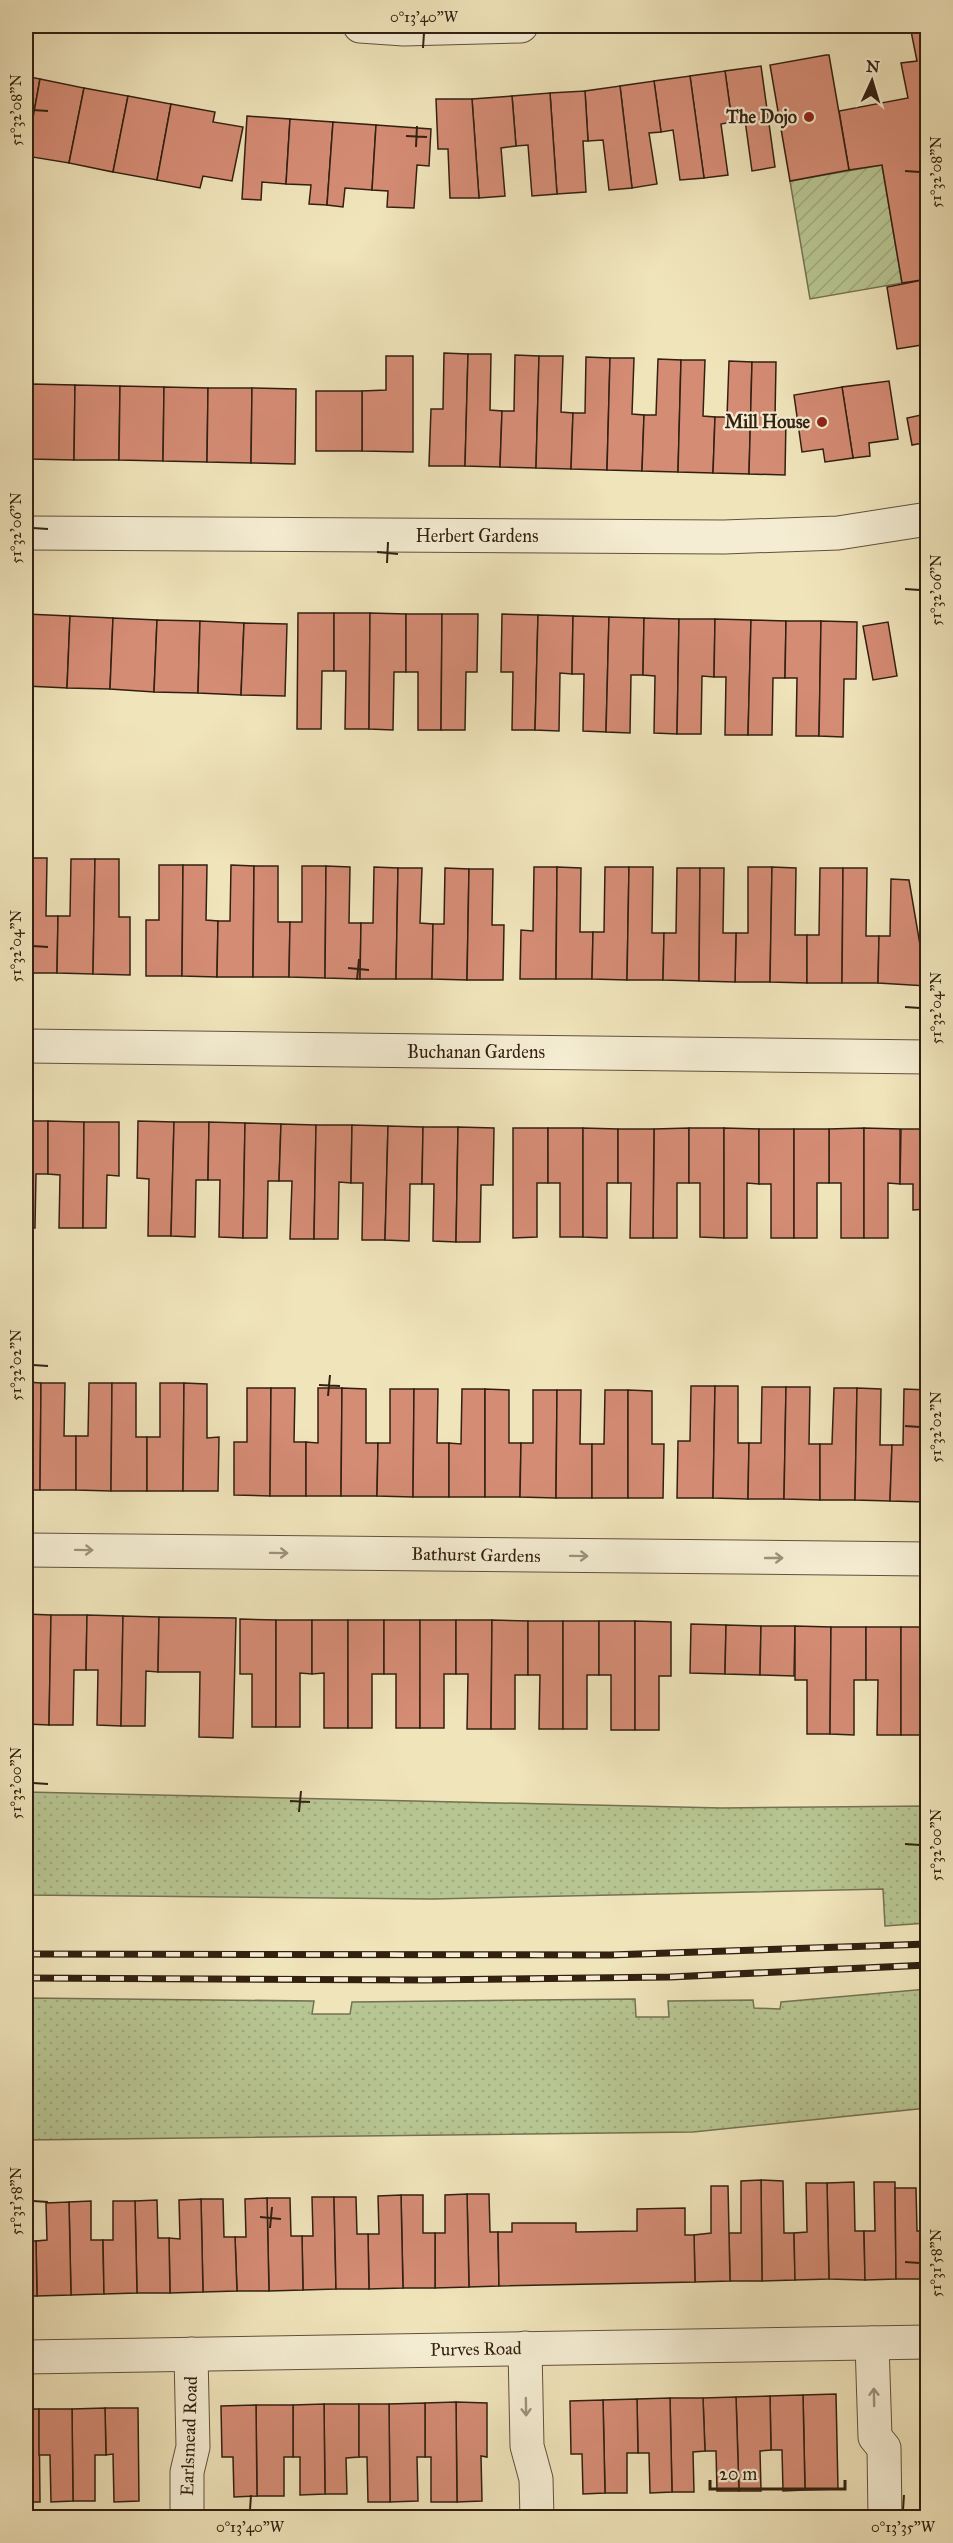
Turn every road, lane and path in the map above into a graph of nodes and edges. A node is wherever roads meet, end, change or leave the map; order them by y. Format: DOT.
graph roads {
  1 [pos="360,26"];
  2 [pos="522,26"];
  3 [pos="927,519"];
  4 [pos="26,533"];
  5 [pos="26,1046"];
  6 [pos="927,1057"];
  7 [pos="26,1550"];
  8 [pos="927,1559"];
  9 [pos="927,2342"];
  10 [pos="873,2343"];
  11 [pos="525,2348"];
  12 [pos="191,2354"];
  13 [pos="26,2357"];
  14 [pos="187,2517"];
  15 [pos="537,2517"];
  16 [pos="885,2517"];
  1 -- 2 [label="street"];
  3 -- 4 [label="street, Herbert Gardens"];
  5 -- 6 [label="street, Buchanan Gardens"];
  7 -- 8 [label="street, Bathurst Gardens, one-way"];
  9 -- 10 [label="street, Purves Road"];
  10 -- 11 [label="street, Purves Road"];
  16 -- 10 [label="street, one-way"];
  11 -- 12 [label="street, Purves Road"];
  11 -- 15 [label="street, one-way"];
  12 -- 13 [label="street, Purves Road"];
  12 -- 14 [label="street, Earlsmead Road"];
}
